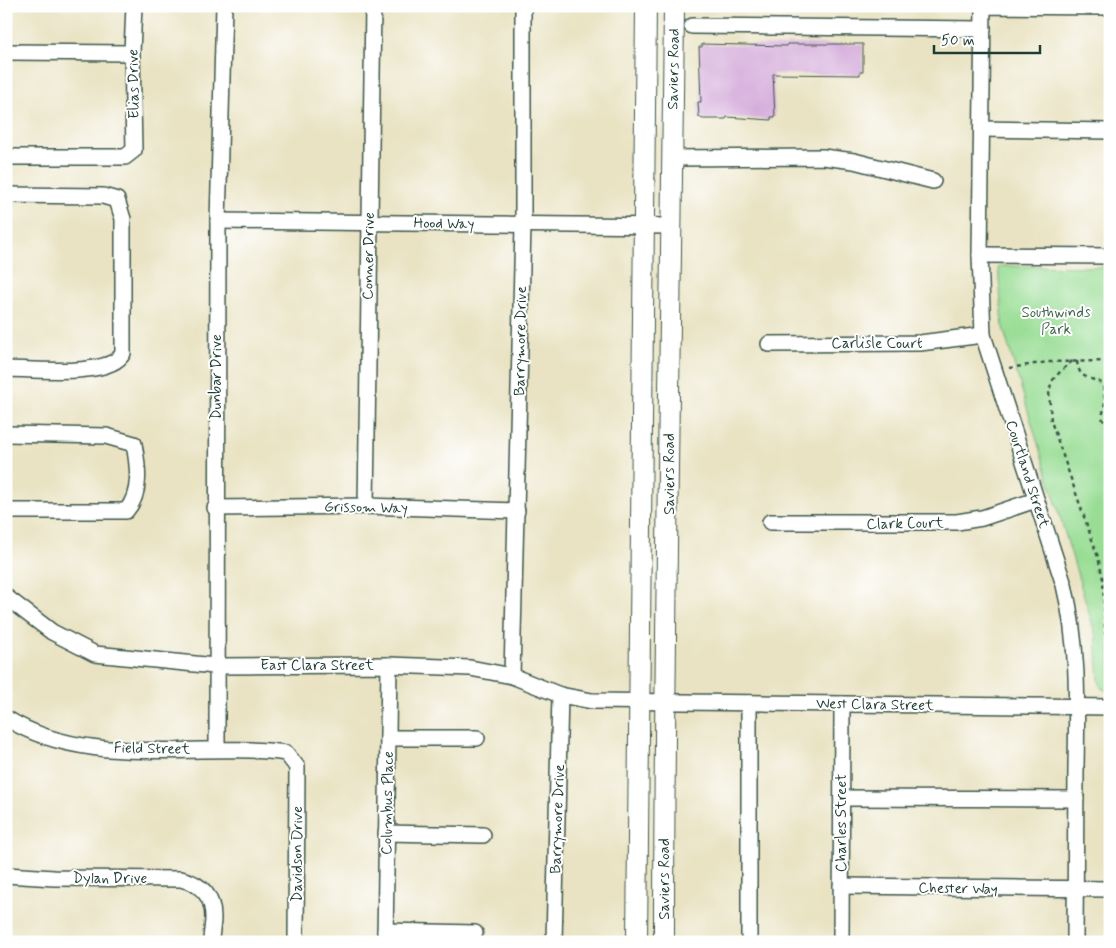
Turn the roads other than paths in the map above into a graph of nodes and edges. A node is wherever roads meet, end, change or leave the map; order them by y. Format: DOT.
graph roads {
  1 [pos="134,6"];
  2 [pos="224,6"];
  3 [pos="373,6"];
  4 [pos="523,6"];
  5 [pos="646,6"];
  6 [pos="674,6"];
  7 [pos="983,6"];
  8 [pos="1110,8"];
  9 [pos="692,26"];
  10 [pos="983,29"];
  11 [pos="6,52"];
  12 [pos="132,53"];
  13 [pos="982,129"];
  14 [pos="1110,131"];
  15 [pos="6,157"];
  16 [pos="672,158"];
  17 [pos="933,181"];
  18 [pos="6,194"];
  19 [pos="218,221"];
  20 [pos="368,221"];
  21 [pos="523,225"];
  22 [pos="644,226"];
  23 [pos="670,226"];
  24 [pos="980,254"];
  25 [pos="1110,256"];
  26 [pos="983,335"];
  27 [pos="770,344"];
  28 [pos="6,369"];
  29 [pos="6,434"];
  30 [pos="1036,500"];
  31 [pos="366,506"];
  32 [pos="215,508"];
  33 [pos="6,511"];
  34 [pos="517,512"];
  35 [pos="770,522"];
  36 [pos="6,597"];
  37 [pos="389,665"];
  38 [pos="215,666"];
  39 [pos="512,676"];
  40 [pos="560,695"];
  41 [pos="640,702"];
  42 [pos="664,702"];
  43 [pos="749,703"];
  44 [pos="842,704"];
  45 [pos="1077,707"];
  46 [pos="1110,707"];
  47 [pos="6,718"];
  48 [pos="388,738"];
  49 [pos="477,738"];
  50 [pos="217,748"];
  51 [pos="298,766"];
  52 [pos="842,798"];
  53 [pos="1076,799"];
  54 [pos="386,833"];
  55 [pos="483,835"];
  56 [pos="6,875"];
  57 [pos="841,886"];
  58 [pos="1110,889"];
  59 [pos="1075,890"];
  60 [pos="476,932"];
  61 [pos="385,937"];
  62 [pos="211,942"];
  63 [pos="296,942"];
  64 [pos="554,942"];
  65 [pos="637,942"];
  66 [pos="664,942"];
  67 [pos="749,942"];
  68 [pos="841,942"];
  69 [pos="1075,942"];
  1 -- 12 [label="street, Elias Drive"];
  2 -- 19 [label="street, Dunbar Drive"];
  3 -- 20 [label="street, Conner Drive"];
  4 -- 21 [label="street, Barrymore Drive"];
  5 -- 22 [label="main road, Saviers Road"];
  6 -- 16 [label="main road, Saviers Road"];
  7 -- 8 [label="street"];
  7 -- 10 [label="street, Courtland Street"];
  9 -- 10 [label="street"];
  10 -- 13 [label="street, Courtland Street"];
  11 -- 12 [label="street"];
  12 -- 15 [label="street, Elias Drive"];
  13 -- 14 [label="street"];
  13 -- 24 [label="street, Courtland Street"];
  16 -- 17 [label="street"];
  16 -- 23 [label="main road, Saviers Road"];
  18 -- 28 [label="street"];
  19 -- 20 [label="street, Hood Way"];
  19 -- 32 [label="street, Dunbar Drive"];
  20 -- 21 [label="street, Hood Way"];
  20 -- 31 [label="street, Conner Drive"];
  21 -- 22 [label="street, Hood Way"];
  21 -- 34 [label="street, Barrymore Drive"];
  22 -- 23 [label="street, Hood Way"];
  22 -- 41 [label="main road, Saviers Road"];
  23 -- 42 [label="main road, Saviers Road"];
  24 -- 25 [label="street"];
  24 -- 26 [label="street, Courtland Street"];
  26 -- 27 [label="street, Carlisle Court"];
  26 -- 30 [label="street, Courtland Street"];
  29 -- 33 [label="street"];
  30 -- 35 [label="street, Clark Court"];
  30 -- 45 [label="street, Courtland Street"];
  31 -- 32 [label="street, Grissom Way"];
  31 -- 34 [label="street, Grissom Way"];
  32 -- 38 [label="street, Dunbar Drive"];
  34 -- 39 [label="street, Barrymore Drive"];
  36 -- 38 [label="street, East Clara Street"];
  37 -- 38 [label="street, East Clara Street"];
  37 -- 39 [label="street, East Clara Street"];
  37 -- 48 [label="street, Columbus Place"];
  38 -- 50 [label="street, Dunbar Drive"];
  39 -- 40 [label="street, East Clara Street"];
  40 -- 41 [label="street, East Clara Street"];
  40 -- 64 [label="street, Barrymore Drive"];
  41 -- 42 [label="street, West Clara Street"];
  41 -- 65 [label="main road, Saviers Road"];
  42 -- 43 [label="street, West Clara Street"];
  42 -- 66 [label="main road, Saviers Road"];
  43 -- 44 [label="street, West Clara Street"];
  43 -- 67 [label="street"];
  44 -- 45 [label="street, West Clara Street"];
  44 -- 52 [label="street, Charles Street"];
  45 -- 46 [label="street, West Clara Street"];
  45 -- 53 [label="street, Courtland Street"];
  47 -- 50 [label="street, Field Street"];
  48 -- 49 [label="street"];
  48 -- 54 [label="street, Columbus Place"];
  50 -- 51 [label="street, Field Street"];
  51 -- 63 [label="street, Davidson Drive"];
  52 -- 53 [label="street"];
  52 -- 57 [label="street, Charles Street"];
  53 -- 59 [label="street, Courtland Street"];
  54 -- 55 [label="street"];
  54 -- 61 [label="street, Columbus Place"];
  56 -- 62 [label="street, Dylan Drive"];
  57 -- 59 [label="street, Chester Way"];
  57 -- 68 [label="street, Charles Street"];
  58 -- 59 [label="street, Chester Way"];
  59 -- 69 [label="street, Courtland Street"];
  60 -- 61 [label="street"];
}
